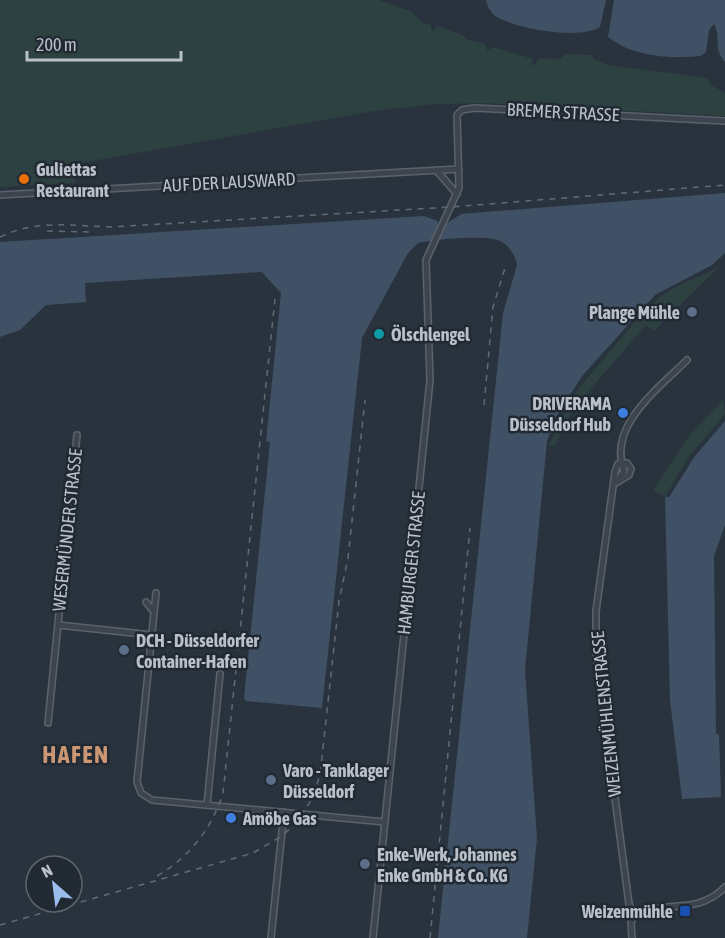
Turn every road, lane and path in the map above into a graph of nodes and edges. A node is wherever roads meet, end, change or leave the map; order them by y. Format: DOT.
graph roads {
  1 [pos="725,121"];
  2 [pos="459,169"];
  3 [pos="436,170"];
  4 [pos="457,194"];
  5 [pos="0,195"];
  6 [pos="687,360"];
  7 [pos="77,435"];
  8 [pos="156,593"];
  9 [pos="146,602"];
  10 [pos="154,612"];
  11 [pos="58,625"];
  12 [pos="152,635"];
  13 [pos="220,674"];
  14 [pos="48,723"];
  15 [pos="207,805"];
  16 [pos="284,812"];
  17 [pos="385,822"];
  18 [pos="725,887"];
  19 [pos="635,915"];
  20 [pos="272,938"];
  21 [pos="373,938"];
  22 [pos="632,938"];
  1 -- 2 [label="street, BREMER STRASSE"];
  2 -- 3 [label="street, AUF DER LAUSWARD"];
  2 -- 4 [label="street, HAMBURGER STRASSE"];
  3 -- 4 [label="street"];
  3 -- 5 [label="street, AUF DER LAUSWARD"];
  4 -- 17 [label="street, HAMBURGER STRASSE"];
  6 -- 19 [label="street, WEIZENMÜHLENSTRASSE"];
  7 -- 11 [label="street, WESERMÜNDER STRASSE"];
  8 -- 10 [label="street"];
  9 -- 10 [label="street"];
  10 -- 12 [label="street"];
  11 -- 12 [label="street, WESERMÜNDER STRASSE"];
  11 -- 14 [label="street, WESERMÜNDER STRASSE"];
  12 -- 15 [label="street"];
  13 -- 15 [label="street"];
  15 -- 16 [label="street"];
  16 -- 17 [label="street"];
  16 -- 20 [label="street"];
  17 -- 21 [label="street, HAMBURGER STRASSE"];
  18 -- 19 [label="street"];
  19 -- 22 [label="street"];
}
